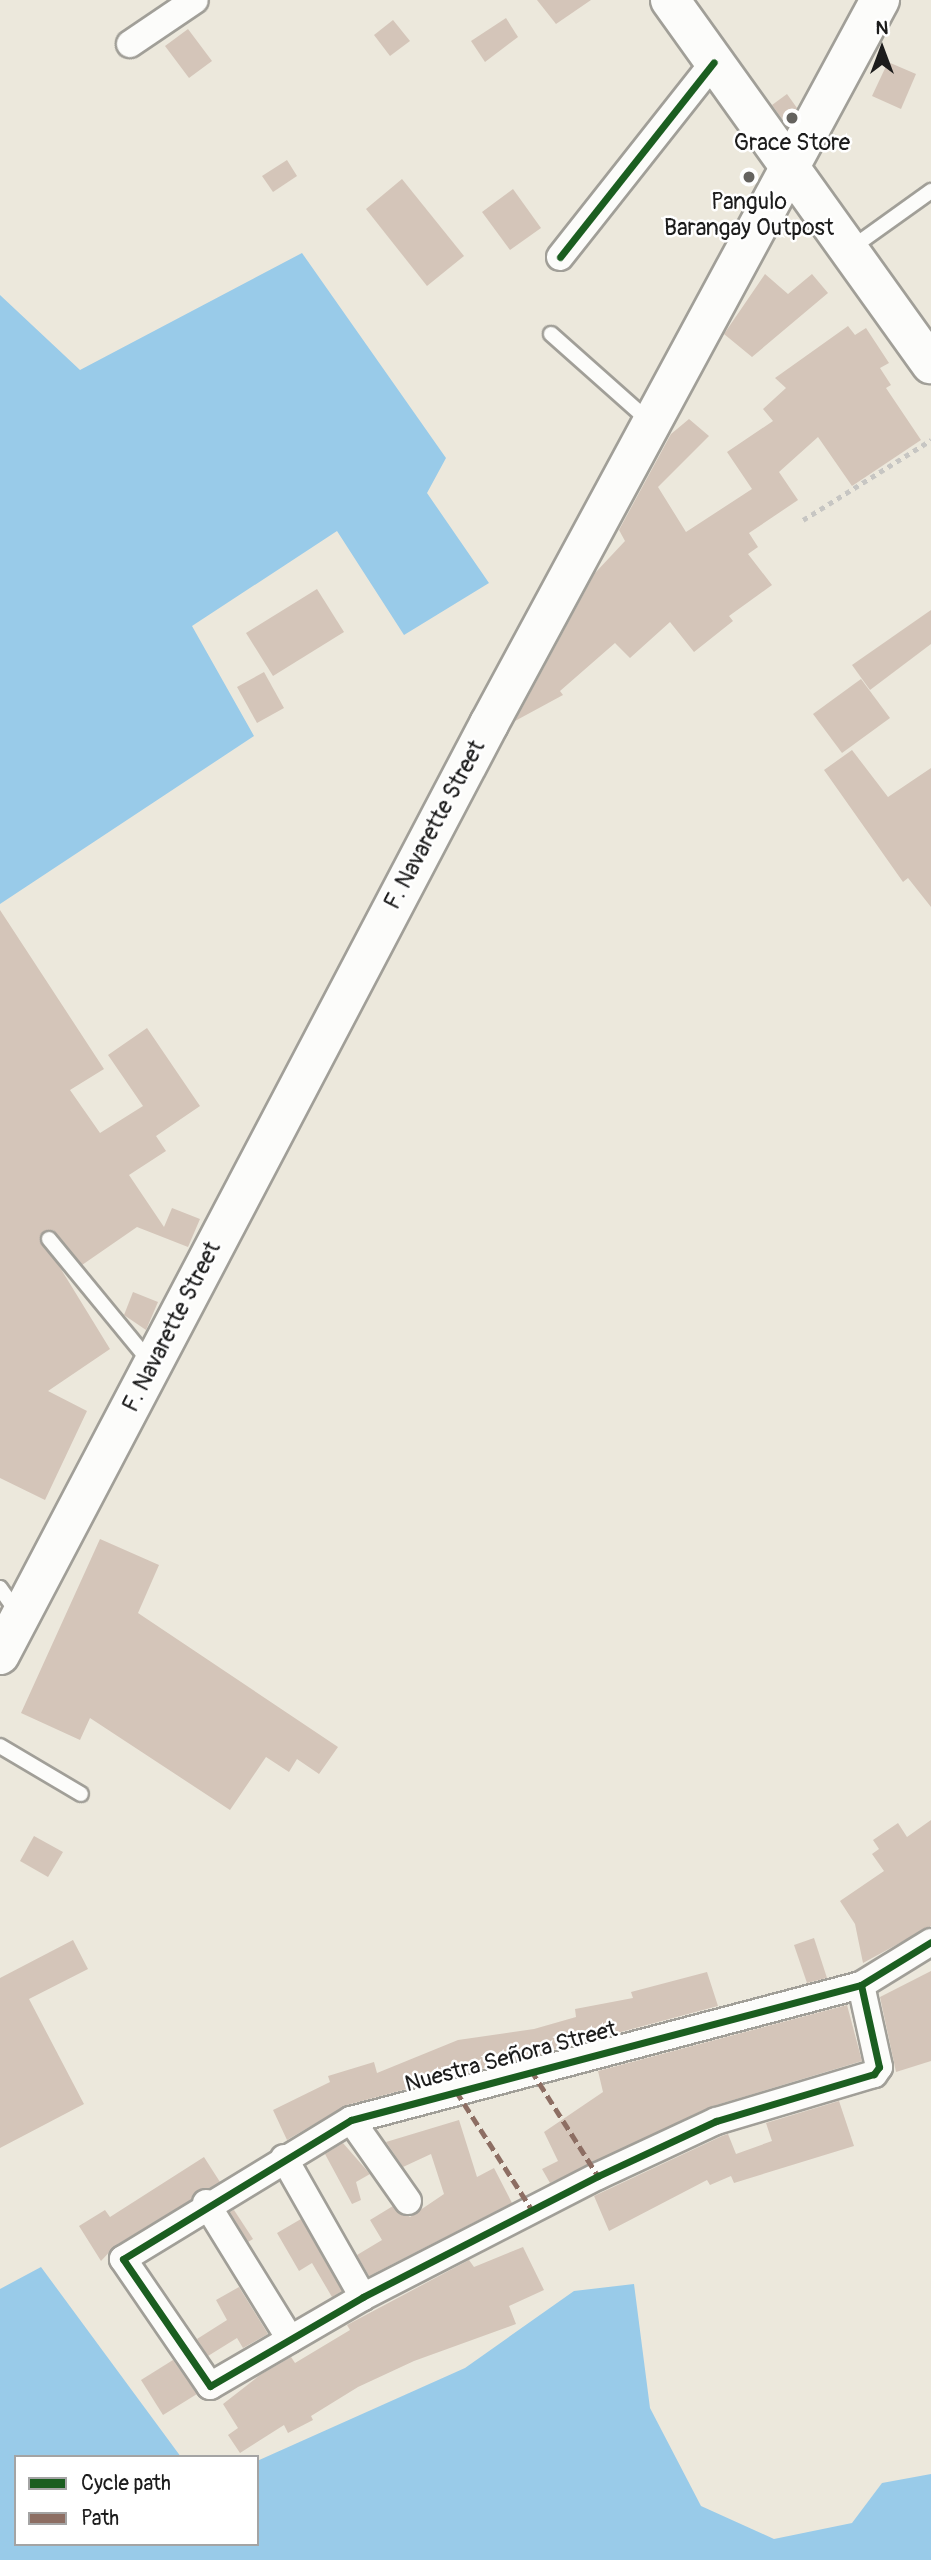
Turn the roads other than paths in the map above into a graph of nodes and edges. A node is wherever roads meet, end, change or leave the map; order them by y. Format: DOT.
graph roads {
  1 [pos="195,0"];
  2 [pos="670,0"];
  3 [pos="880,0"];
  4 [pos="130,44"];
  5 [pos="714,62"];
  6 [pos="788,169"];
  7 [pos="931,191"];
  8 [pos="849,250"];
  9 [pos="560,257"];
  10 [pos="551,334"];
  11 [pos="931,364"];
  12 [pos="651,423"];
  13 [pos="49,1239"];
  14 [pos="152,1365"];
  15 [pos="10,1602"];
  16 [pos="0,1655"];
  17 [pos="0,1746"];
  18 [pos="81,1794"];
  19 [pos="931,1942"];
  20 [pos="861,1985"];
  21 [pos="351,2120"];
  22 [pos="284,2158"];
  23 [pos="408,2201"];
  24 [pos="206,2203"];
  25 [pos="363,2297"];
  26 [pos="290,2339"];
  1 -- 4 [label="street"];
  2 -- 5 [label="main road"];
  3 -- 6 [label="main road, F. Navarette Street"];
  5 -- 6 [label="main road"];
  5 -- 9 [label="street"];
  6 -- 8 [label="main road"];
  6 -- 12 [label="main road, F. Navarette Street"];
  7 -- 8 [label="lane"];
  8 -- 11 [label="main road"];
  10 -- 12 [label="lane"];
  12 -- 14 [label="main road, F. Navarette Street"];
  13 -- 14 [label="lane"];
  14 -- 15 [label="main road, F. Navarette Street"];
  15 -- 16 [label="main road, F. Navarette Street"];
  17 -- 18 [label="lane"];
  19 -- 20 [label="street, Nuestra Señora Street"];
  20 -- 21 [label="street, Nuestra Señora Street"];
  20 -- 25 [label="street"];
  21 -- 22 [label="street, Nuestra Señora Street"];
  21 -- 23 [label="street"];
  22 -- 24 [label="street, Nuestra Señora Street"];
  22 -- 25 [label="street"];
  24 -- 26 [label="street"];
  24 -- 26 [label="street, Nuestra Señora Street"];
  25 -- 26 [label="street"];
}
